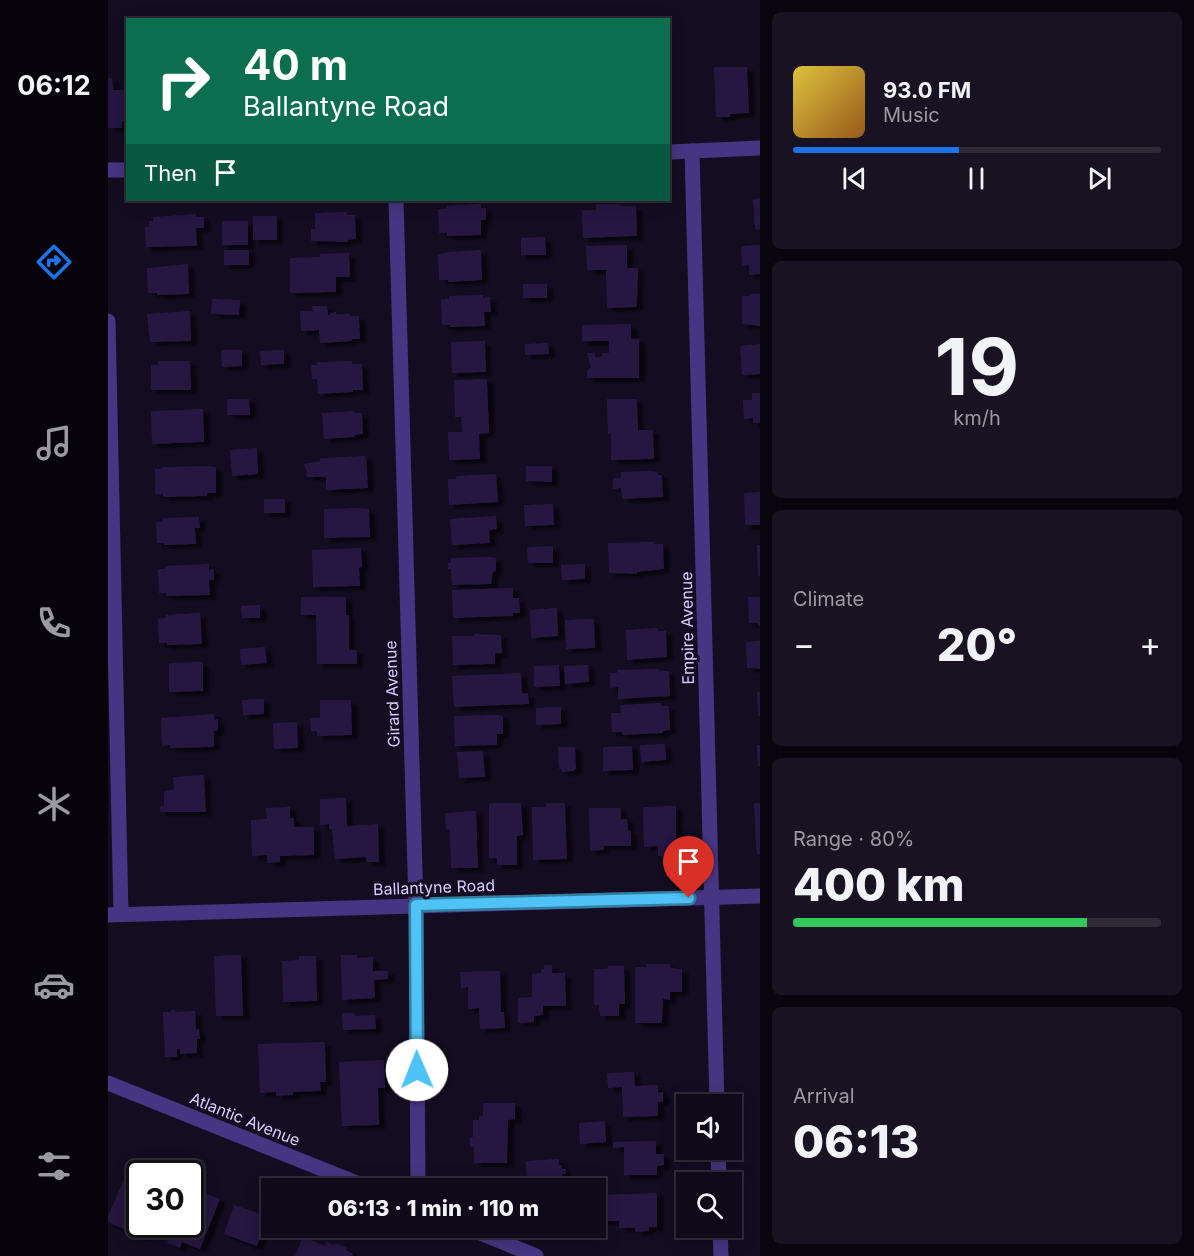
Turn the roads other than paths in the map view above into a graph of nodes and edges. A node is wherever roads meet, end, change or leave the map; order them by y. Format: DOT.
graph roads {
  1 [pos="760,148"];
  2 [pos="692,151"];
  3 [pos="670,152"];
  4 [pos="108,170"];
  5 [pos="126,170"];
  6 [pos="396,201"];
  7 [pos="108,321"];
  8 [pos="760,896"];
  9 [pos="711,898"];
  10 [pos="416,905"];
  11 [pos="115,914"];
  12 [pos="108,1083"];
  13 [pos="717,1094"];
  14 [pos="344,1178"];
  15 [pos="418,1178"];
  16 [pos="493,1238"];
  17 [pos="720,1238"];
  18 [pos="536,1256"];
  19 [pos="721,1256"];
  1 -- 2 [label="street"];
  2 -- 3 [label="street"];
  2 -- 9 [label="street, Empire Avenue"];
  4 -- 5 [label="street"];
  6 -- 10 [label="street, Girard Avenue"];
  7 -- 11 [label="street"];
  8 -- 9 [label="street, Ballantyne Road"];
  9 -- 10 [label="street, Ballantyne Road"];
  9 -- 13 [label="street, Empire Avenue"];
  10 -- 11 [label="street, Ballantyne Road"];
  10 -- 15 [label="street, Girard Avenue"];
  12 -- 14 [label="street, Atlantic Avenue"];
  16 -- 18 [label="street"];
  17 -- 19 [label="street"];
}
